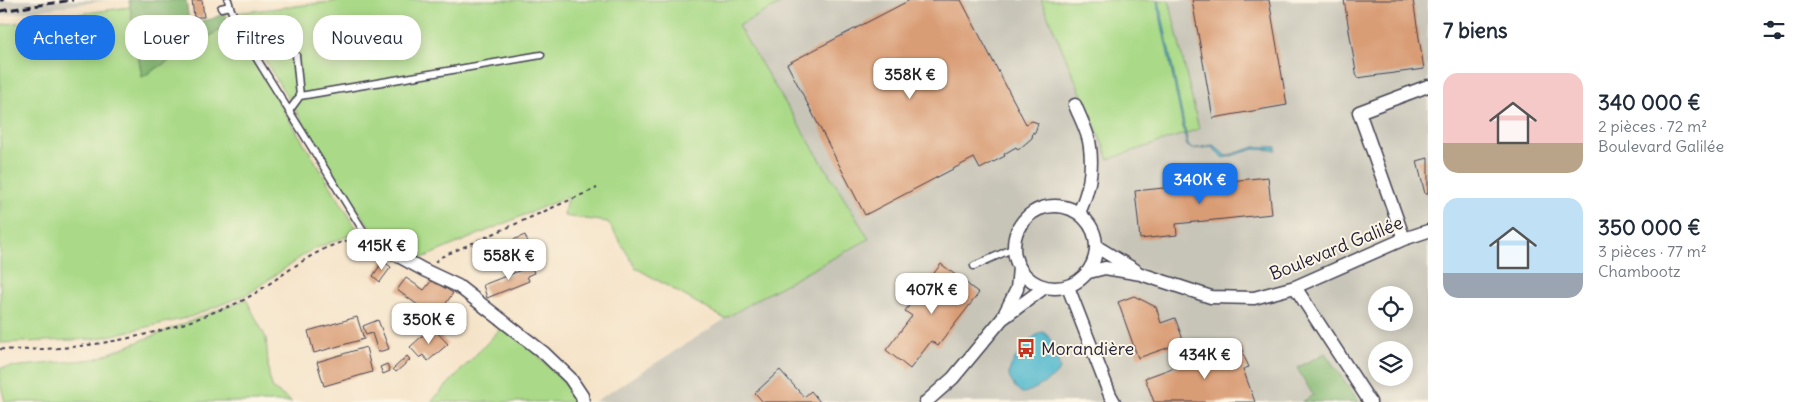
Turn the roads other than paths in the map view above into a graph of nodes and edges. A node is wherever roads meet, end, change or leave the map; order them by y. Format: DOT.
graph roads {
  1 [pos="229,3"];
  2 [pos="221,8"];
  3 [pos="541,55"];
  4 [pos="296,60"];
  5 [pos="1428,86"];
  6 [pos="300,96"];
  7 [pos="1075,105"];
  8 [pos="289,111"];
  9 [pos="1079,213"];
  10 [pos="1428,230"];
  11 [pos="1404,239"];
  12 [pos="369,240"];
  13 [pos="1097,247"];
  14 [pos="1014,248"];
  15 [pos="974,266"];
  16 [pos="1020,268"];
  17 [pos="1089,272"];
  18 [pos="1141,274"];
  19 [pos="1045,287"];
  20 [pos="1068,287"];
  21 [pos="1295,287"];
  22 [pos="1002,319"];
  23 [pos="583,402"];
  24 [pos="926,402"];
  25 [pos="1114,402"];
  26 [pos="1370,402"];
  1 -- 2 [label="lane"];
  1 -- 8 [label="lane"];
  3 -- 6 [label="lane"];
  4 -- 6 [label="lane"];
  5 -- 11 [label="street"];
  6 -- 8 [label="lane"];
  7 -- 9 [label="street"];
  8 -- 12 [label="lane"];
  9 -- 13 [label="street"];
  9 -- 14 [label="street"];
  10 -- 11 [label="street, Boulevard Galilée"];
  11 -- 21 [label="street, Boulevard Galilée"];
  12 -- 23 [label="street"];
  13 -- 17 [label="street"];
  13 -- 18 [label="street, Boulevard Galilée"];
  14 -- 15 [label="lane"];
  14 -- 16 [label="street"];
  16 -- 19 [label="street"];
  16 -- 22 [label="street"];
  17 -- 18 [label="street, Boulevard Galilée"];
  17 -- 20 [label="street"];
  18 -- 21 [label="street, Boulevard Galilée"];
  19 -- 20 [label="street"];
  19 -- 22 [label="street"];
  20 -- 25 [label="street"];
  21 -- 26 [label="street"];
  22 -- 24 [label="street"];
}
